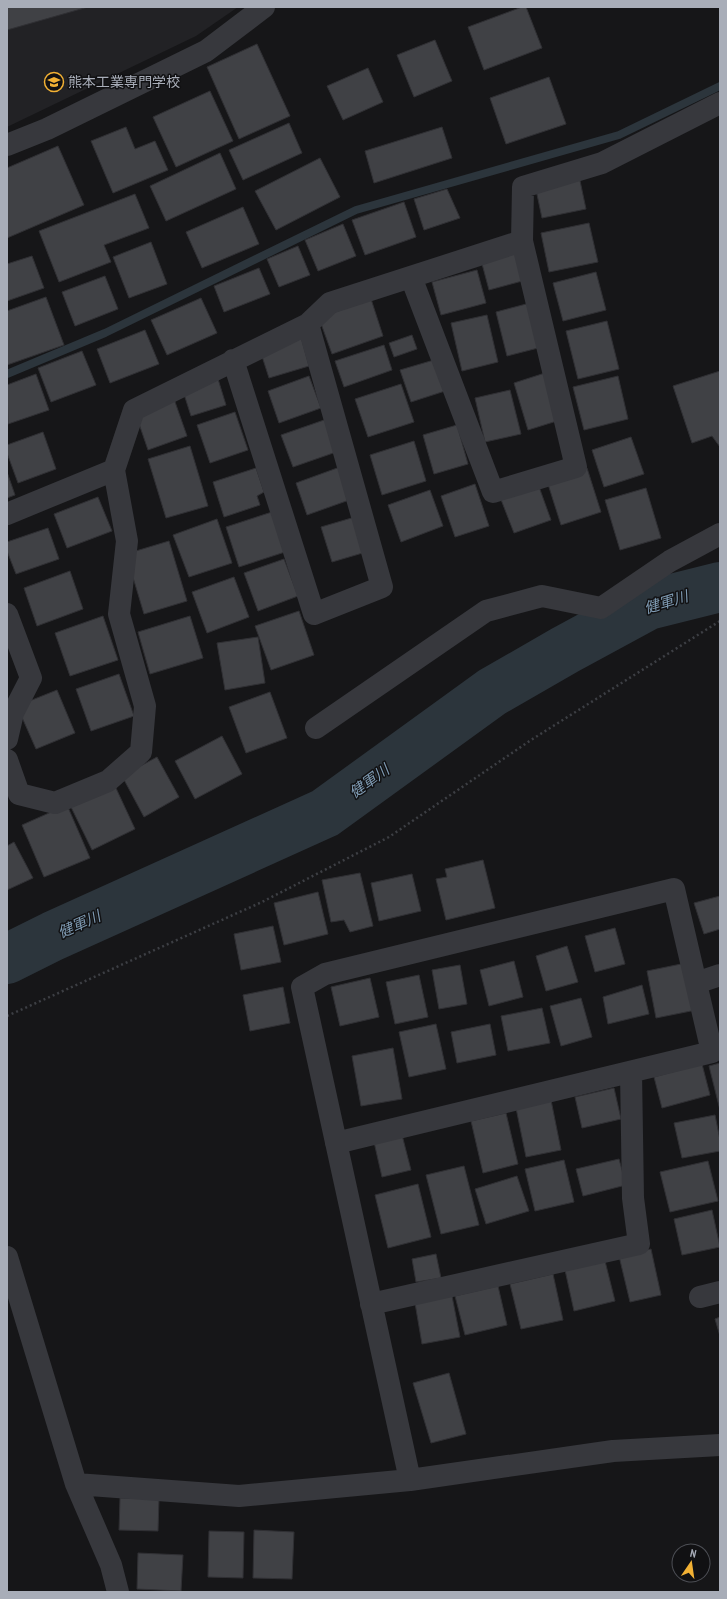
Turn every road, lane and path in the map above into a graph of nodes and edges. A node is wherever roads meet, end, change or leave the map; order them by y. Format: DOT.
graph roads {
  1 [pos="264,7"];
  2 [pos="720,103"];
  3 [pos="7,145"];
  4 [pos="522,241"];
  5 [pos="411,277"];
  6 [pos="308,324"];
  7 [pos="233,360"];
  8 [pos="114,470"];
  9 [pos="7,514"];
  10 [pos="720,534"];
  11 [pos="7,614"];
  12 [pos="720,621"];
  13 [pos="316,728"];
  14 [pos="7,740"];
  15 [pos="7,760"];
  16 [pos="720,975"];
  17 [pos="696,983"];
  18 [pos="7,1016"];
  19 [pos="631,1072"];
  20 [pos="336,1143"];
  21 [pos="7,1257"];
  22 [pos="371,1304"];
  23 [pos="720,1445"];
  24 [pos="410,1480"];
  25 [pos="76,1484"];
  26 [pos="118,1592"];
  1 -- 3 [label="street"];
  2 -- 4 [label="street"];
  4 -- 5 [label="street"];
  4 -- 5 [label="street"];
  5 -- 6 [label="street"];
  6 -- 7 [label="street"];
  6 -- 7 [label="street"];
  7 -- 8 [label="street"];
  8 -- 9 [label="street"];
  8 -- 15 [label="street"];
  10 -- 13 [label="street"];
  11 -- 14 [label="street"];
  12 -- 18 [label="path"];
  16 -- 17 [label="street"];
  17 -- 19 [label="street"];
  17 -- 20 [label="street"];
  19 -- 20 [label="street"];
  19 -- 22 [label="street"];
  20 -- 22 [label="street"];
  21 -- 25 [label="street"];
  22 -- 24 [label="street"];
  23 -- 24 [label="street"];
  24 -- 25 [label="street"];
  25 -- 26 [label="street"];
}
